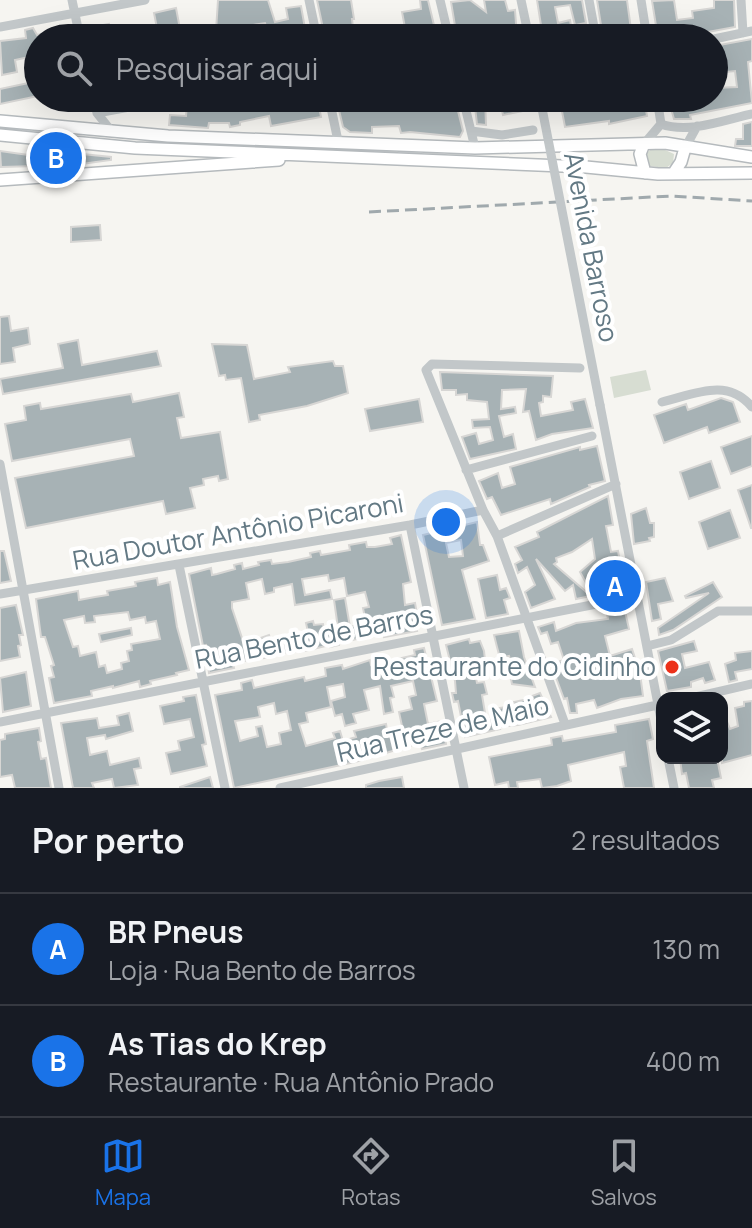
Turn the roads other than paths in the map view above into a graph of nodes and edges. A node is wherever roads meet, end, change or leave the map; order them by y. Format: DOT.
graph roads {
  1 [pos="72,0"];
  2 [pos="145,0"];
  3 [pos="309,0"];
  4 [pos="440,0"];
  5 [pos="521,0"];
  6 [pos="589,0"];
  7 [pos="641,0"];
  8 [pos="741,0"];
  9 [pos="74,13"];
  10 [pos="77,24"];
  11 [pos="314,24"];
  12 [pos="446,24"];
  13 [pos="526,24"];
  14 [pos="593,24"];
  15 [pos="645,24"];
  16 [pos="0,27"];
  17 [pos="747,32"];
  18 [pos="102,112"];
  19 [pos="332,112"];
  20 [pos="466,112"];
  21 [pos="543,112"];
  22 [pos="659,112"];
  23 [pos="97,113"];
  24 [pos="752,114"];
  25 [pos="0,121"];
  26 [pos="661,124"];
  27 [pos="697,126"];
  28 [pos="533,130"];
  29 [pos="471,131"];
  30 [pos="112,132"];
  31 [pos="0,135"];
  32 [pos="338,141"];
  33 [pos="644,144"];
  34 [pos="475,148"];
  35 [pos="685,148"];
  36 [pos="318,157"];
  37 [pos="752,157"];
  38 [pos="645,173"];
  39 [pos="752,173"];
  40 [pos="673,174"];
  41 [pos="0,180"];
  42 [pos="580,368"];
  43 [pos="662,402"];
  44 [pos="752,407"];
  45 [pos="592,436"];
  46 [pos="0,464"];
  47 [pos="466,470"];
  48 [pos="616,484"];
  49 [pos="483,510"];
  50 [pos="410,525"];
  51 [pos="497,536"];
  52 [pos="179,565"];
  53 [pos="24,590"];
  54 [pos="0,594"];
  55 [pos="637,596"];
  56 [pos="752,611"];
  57 [pos="526,618"];
  58 [pos="433,636"];
  59 [pos="647,646"];
  60 [pos="202,681"];
  61 [pos="752,684"];
  62 [pos="657,692"];
  63 [pos="717,692"];
  64 [pos="656,706"];
  65 [pos="47,713"];
  66 [pos="0,722"];
  67 [pos="565,724"];
  68 [pos="455,748"];
  69 [pos="669,764"];
  70 [pos="330,777"];
  71 [pos="59,788"];
  72 [pos="225,788"];
  73 [pos="280,788"];
  74 [pos="333,788"];
  75 [pos="464,788"];
  76 [pos="674,788"];
  1 -- 9 [label="street"];
  2 -- 9 [label="street"];
  3 -- 11 [label="street"];
  4 -- 12 [label="street"];
  5 -- 13 [label="street"];
  6 -- 14 [label="street"];
  7 -- 15 [label="street"];
  8 -- 17 [label="street"];
  9 -- 10 [label="street"];
  9 -- 16 [label="street"];
  18 -- 23 [label="street"];
  19 -- 32 [label="street"];
  20 -- 29 [label="street"];
  21 -- 48 [label="street, Avenida Barroso, bridge"];
  22 -- 26 [label="street"];
  23 -- 30 [label="street"];
  24 -- 27 [label="street"];
  25 -- 30 [label="main road"];
  26 -- 27 [label="street"];
  26 -- 33 [label="street"];
  27 -- 35 [label="street"];
  28 -- 29 [label="street"];
  29 -- 34 [label="street"];
  30 -- 32 [label="main road"];
  31 -- 36 [label="main road"];
  32 -- 34 [label="main road"];
  33 -- 34 [label="main road"];
  33 -- 35 [label="main road"];
  33 -- 38 [label="main road"];
  35 -- 37 [label="main road"];
  35 -- 40 [label="main road"];
  36 -- 38 [label="main road"];
  36 -- 41 [label="main road"];
  38 -- 40 [label="main road"];
  39 -- 40 [label="main road"];
  42 -- 47 [label="street"];
  43 -- 44 [label="street"];
  45 -- 47 [label="street"];
  46 -- 53 [label="street"];
  47 -- 49 [label="street"];
  48 -- 51 [label="street"];
  48 -- 55 [label="street, Avenida Barroso"];
  49 -- 50 [label="street, Rua Doutor Antônio Picaroni"];
  49 -- 51 [label="street"];
  50 -- 52 [label="street, Rua Doutor Antônio Picaroni"];
  50 -- 58 [label="street"];
  51 -- 57 [label="street"];
  52 -- 53 [label="street, Rua Doutor Antônio Picaroni"];
  52 -- 60 [label="street"];
  53 -- 54 [label="street, Rua Doutor Antônio Picaroni"];
  53 -- 65 [label="street"];
  55 -- 57 [label="street, Rua Bento de Barros"];
  55 -- 59 [label="street, Avenida Barroso"];
  56 -- 59 [label="street"];
  57 -- 58 [label="street, Rua Bento de Barros"];
  57 -- 67 [label="street"];
  58 -- 60 [label="street, Rua Bento de Barros"];
  58 -- 68 [label="street"];
  59 -- 62 [label="street, Avenida Barroso"];
  60 -- 65 [label="street, Rua Bento de Barros"];
  60 -- 72 [label="street"];
  61 -- 63 [label="street"];
  64 -- 67 [label="street, Rua Treze de Maio"];
  65 -- 66 [label="street, Rua Bento de Barros"];
  65 -- 71 [label="street"];
  67 -- 68 [label="street, Rua Treze de Maio"];
  68 -- 70 [label="street, Rua Treze de Maio"];
  68 -- 75 [label="street"];
  69 -- 76 [label="street"];
  70 -- 73 [label="street, Rua Treze de Maio"];
  70 -- 74 [label="street"];
}
